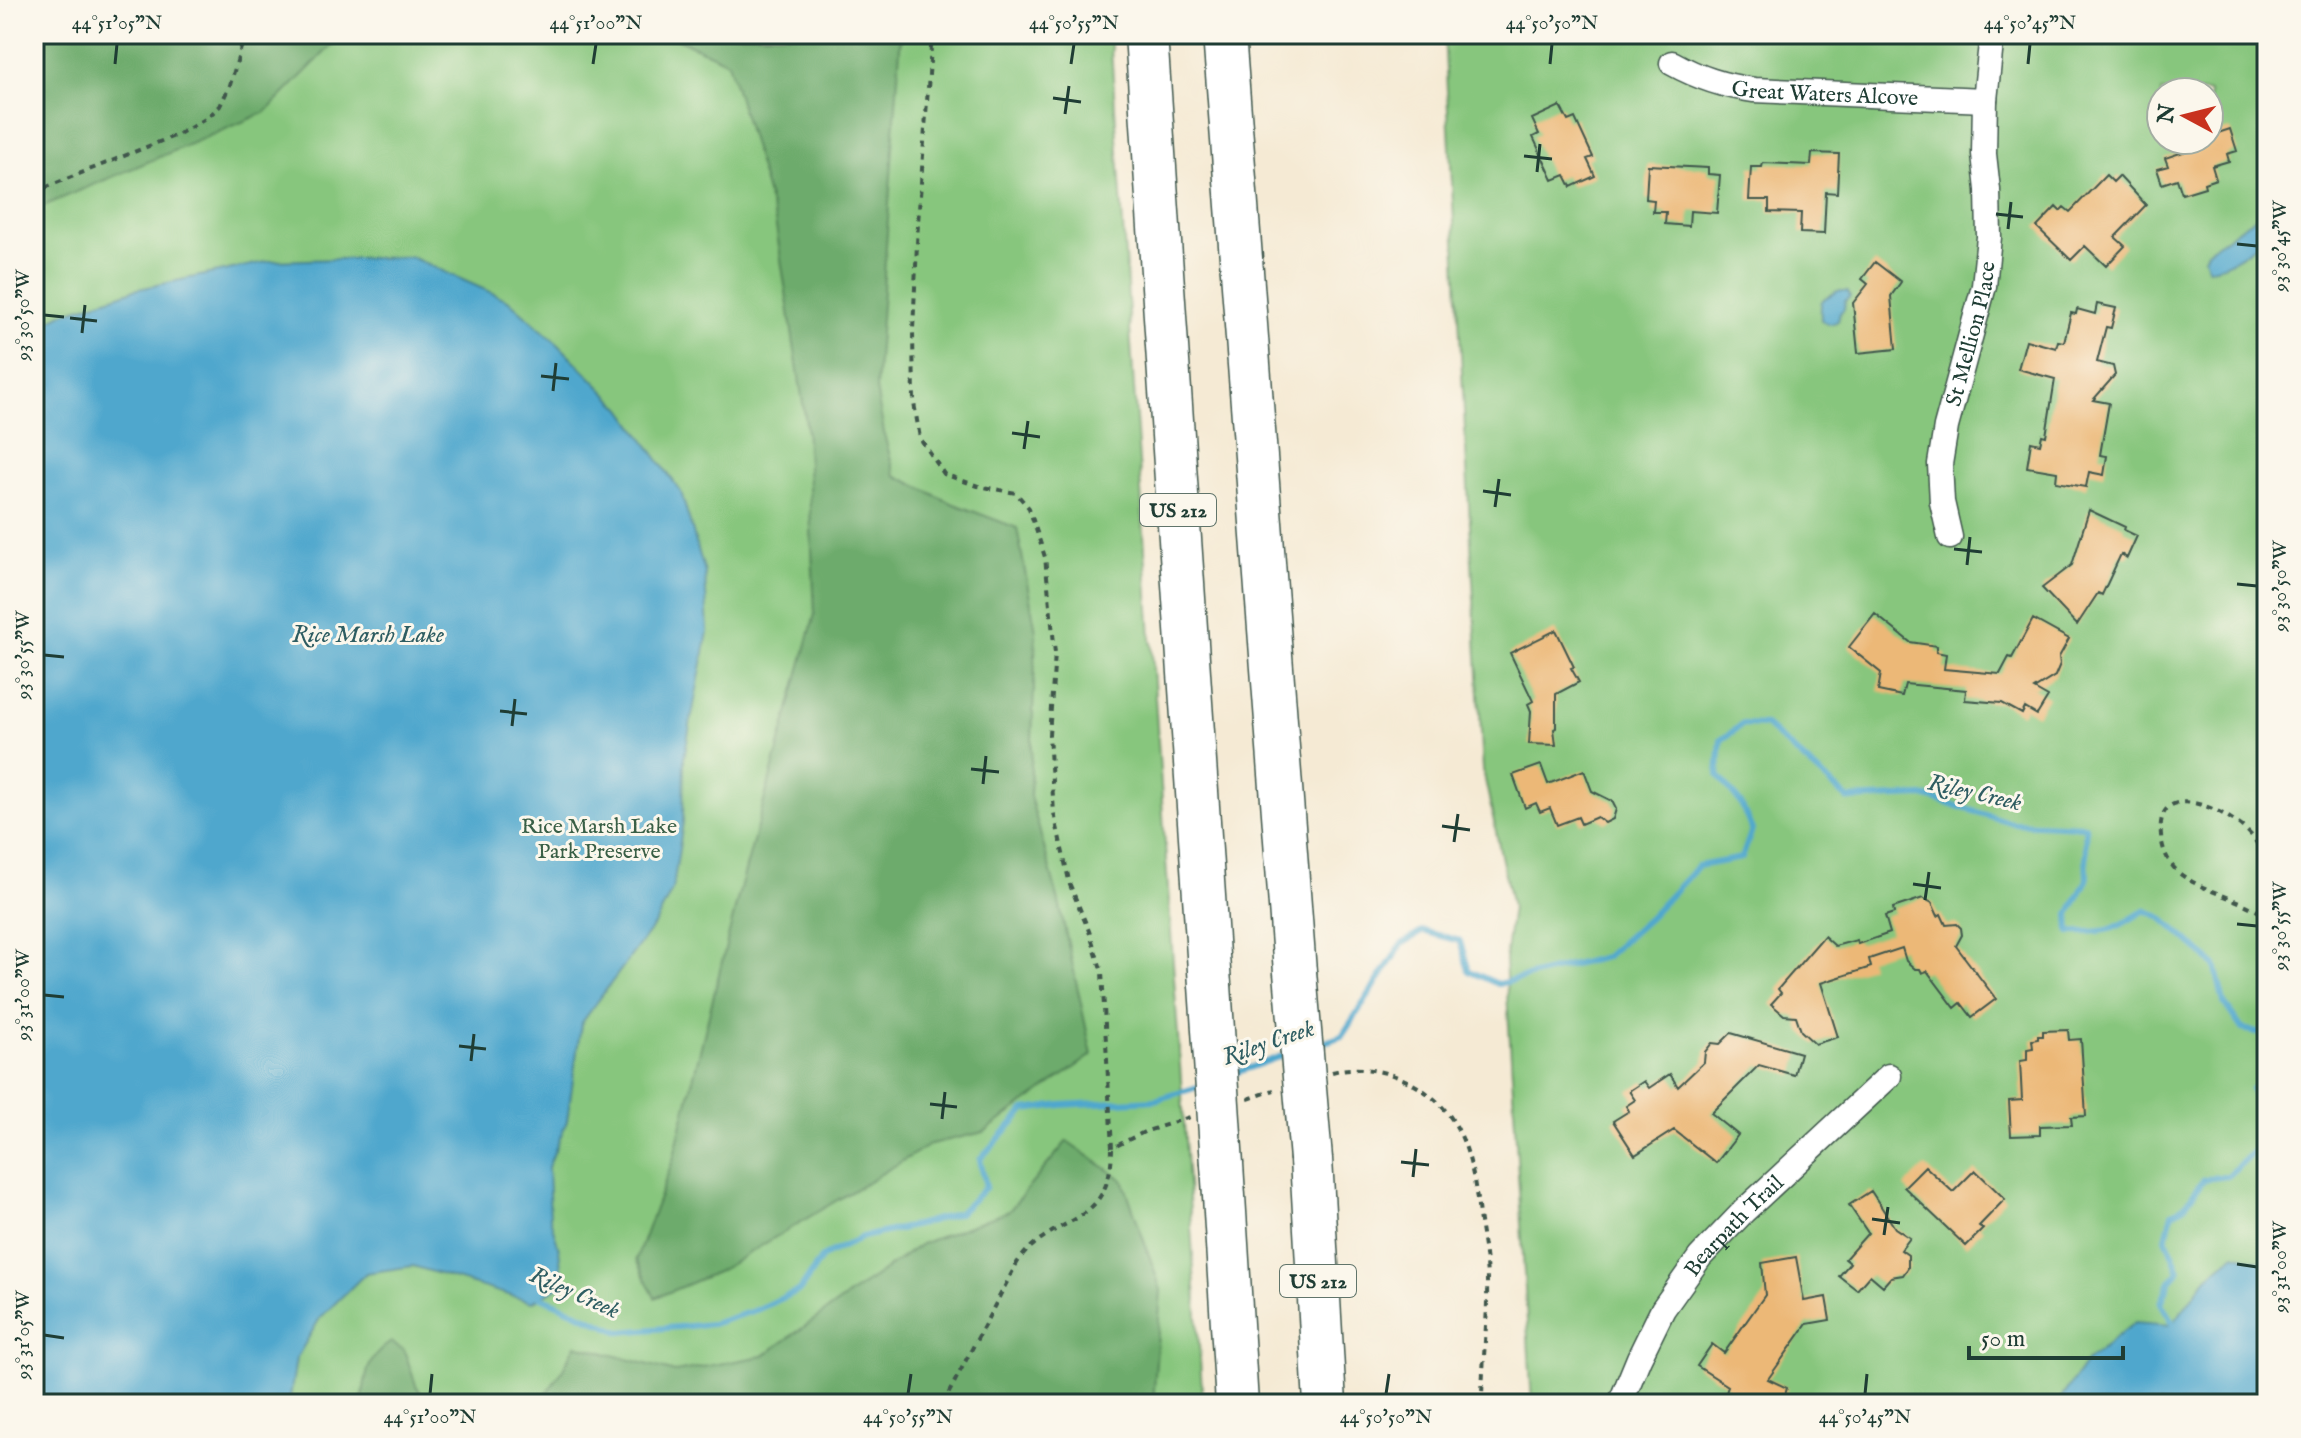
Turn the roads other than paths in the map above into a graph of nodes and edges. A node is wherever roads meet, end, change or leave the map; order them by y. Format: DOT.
graph roads {
  1 [pos="1146,34"];
  2 [pos="1224,34"];
  3 [pos="1992,34"];
  4 [pos="1672,63"];
  5 [pos="1985,100"];
  6 [pos="1950,537"];
  7 [pos="1889,1076"];
  8 [pos="1237,1404"];
  9 [pos="1325,1404"];
  10 [pos="1620,1404"];
  1 -- 8 [label="highway, US 212, bridge"];
  2 -- 9 [label="highway, US 212, bridge"];
  3 -- 5 [label="street, St Mellion Place"];
  4 -- 5 [label="street, Great Waters Alcove"];
  5 -- 6 [label="street, St Mellion Place"];
  7 -- 10 [label="street, Bearpath Trail"];
}
